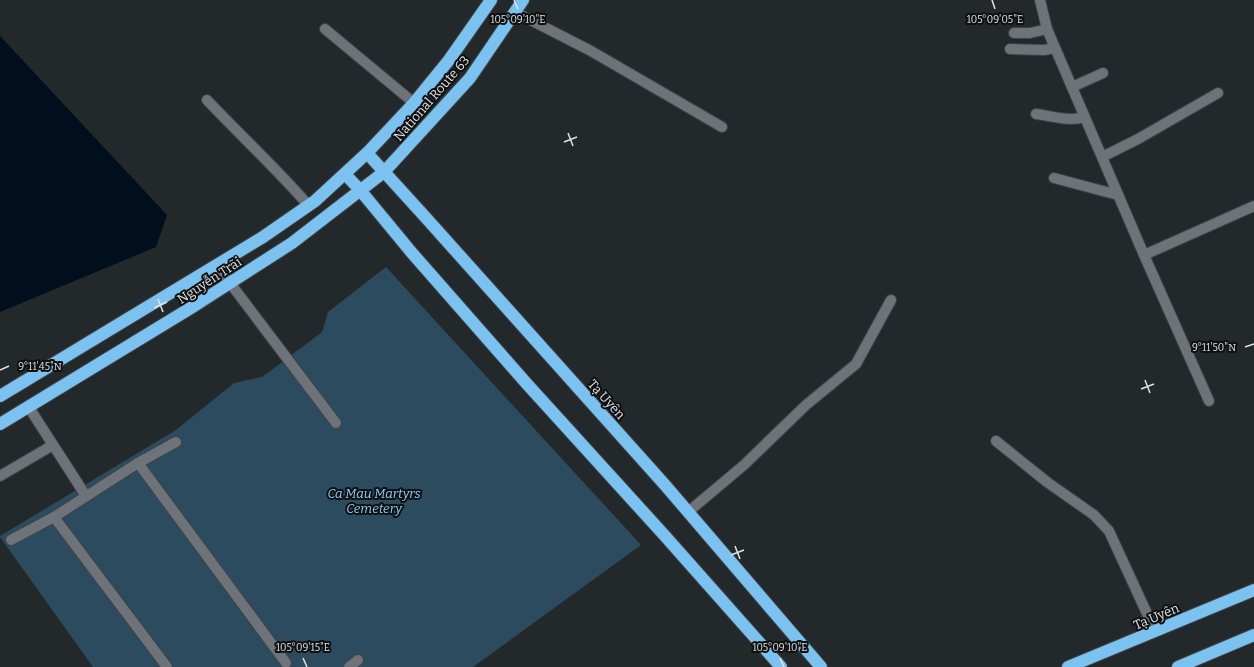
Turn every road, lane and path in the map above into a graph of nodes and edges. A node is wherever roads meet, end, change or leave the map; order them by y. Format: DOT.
graph roads {
  1 [pos="491,0"];
  2 [pos="523,0"];
  3 [pos="1040,0"];
  4 [pos="515,12"];
  5 [pos="325,29"];
  6 [pos="1047,29"];
  7 [pos="1014,33"];
  8 [pos="1055,48"];
  9 [pos="1010,49"];
  10 [pos="1103,73"];
  11 [pos="1072,87"];
  12 [pos="1218,94"];
  13 [pos="207,100"];
  14 [pos="414,103"];
  15 [pos="1036,114"];
  16 [pos="1084,117"];
  17 [pos="722,127"];
  18 [pos="367,154"];
  19 [pos="1102,157"];
  20 [pos="384,172"];
  21 [pos="345,174"];
  22 [pos="1054,178"];
  23 [pos="360,190"];
  24 [pos="1118,195"];
  25 [pos="308,206"];
  26 [pos="1254,206"];
  27 [pos="1144,255"];
  28 [pos="218,265"];
  29 [pos="230,283"];
  30 [pos="891,300"];
  31 [pos="0,396"];
  32 [pos="1209,401"];
  33 [pos="28,406"];
  34 [pos="336,423"];
  35 [pos="0,424"];
  36 [pos="996,441"];
  37 [pos="176,442"];
  38 [pos="53,445"];
  39 [pos="138,463"];
  40 [pos="0,476"];
  41 [pos="86,496"];
  42 [pos="688,512"];
  43 [pos="54,517"];
  44 [pos="11,540"];
  45 [pos="1254,590"];
  46 [pos="1155,631"];
  47 [pos="1254,635"];
  48 [pos="358,660"];
  49 [pos="286,663"];
  50 [pos="167,667"];
  51 [pos="349,667"];
  52 [pos="780,667"];
  53 [pos="822,667"];
  54 [pos="1068,667"];
  55 [pos="1178,667"];
  1 -- 14 [label="highway, National Route 63"];
  2 -- 4 [label="highway, National Route 63"];
  3 -- 6 [label="street"];
  4 -- 17 [label="street"];
  4 -- 20 [label="highway, National Route 63"];
  5 -- 14 [label="street"];
  6 -- 7 [label="street"];
  6 -- 8 [label="street"];
  8 -- 9 [label="street"];
  8 -- 11 [label="street"];
  10 -- 11 [label="street"];
  11 -- 16 [label="street"];
  12 -- 19 [label="street"];
  13 -- 25 [label="street"];
  14 -- 18 [label="highway, National Route 63"];
  15 -- 16 [label="street"];
  16 -- 19 [label="street"];
  18 -- 20 [label="highway, Tạ Uyên"];
  18 -- 21 [label="highway, Nguyễn Trãi"];
  19 -- 24 [label="street"];
  20 -- 23 [label="highway, Nguyễn Trãi"];
  20 -- 42 [label="highway, Tạ Uyên"];
  21 -- 23 [label="highway"];
  21 -- 25 [label="highway, Nguyễn Trãi"];
  22 -- 24 [label="street"];
  23 -- 29 [label="highway, Nguyễn Trãi"];
  23 -- 52 [label="highway"];
  24 -- 27 [label="street"];
  25 -- 28 [label="highway, Nguyễn Trãi"];
  26 -- 27 [label="street"];
  27 -- 32 [label="street"];
  28 -- 29 [label="street"];
  28 -- 31 [label="highway, Nguyễn Trãi"];
  29 -- 33 [label="highway, Nguyễn Trãi"];
  29 -- 34 [label="street"];
  30 -- 42 [label="street"];
  33 -- 35 [label="highway, Nguyễn Trãi"];
  33 -- 38 [label="street"];
  36 -- 46 [label="street"];
  37 -- 39 [label="street"];
  38 -- 40 [label="street"];
  38 -- 41 [label="street"];
  39 -- 41 [label="street"];
  39 -- 49 [label="street"];
  41 -- 43 [label="street"];
  42 -- 53 [label="highway, Tạ Uyên"];
  43 -- 44 [label="street"];
  43 -- 50 [label="street"];
  45 -- 46 [label="highway, Tạ Uyên"];
  46 -- 54 [label="highway, Tạ Uyên"];
  47 -- 55 [label="highway"];
  48 -- 51 [label="street"];
}
